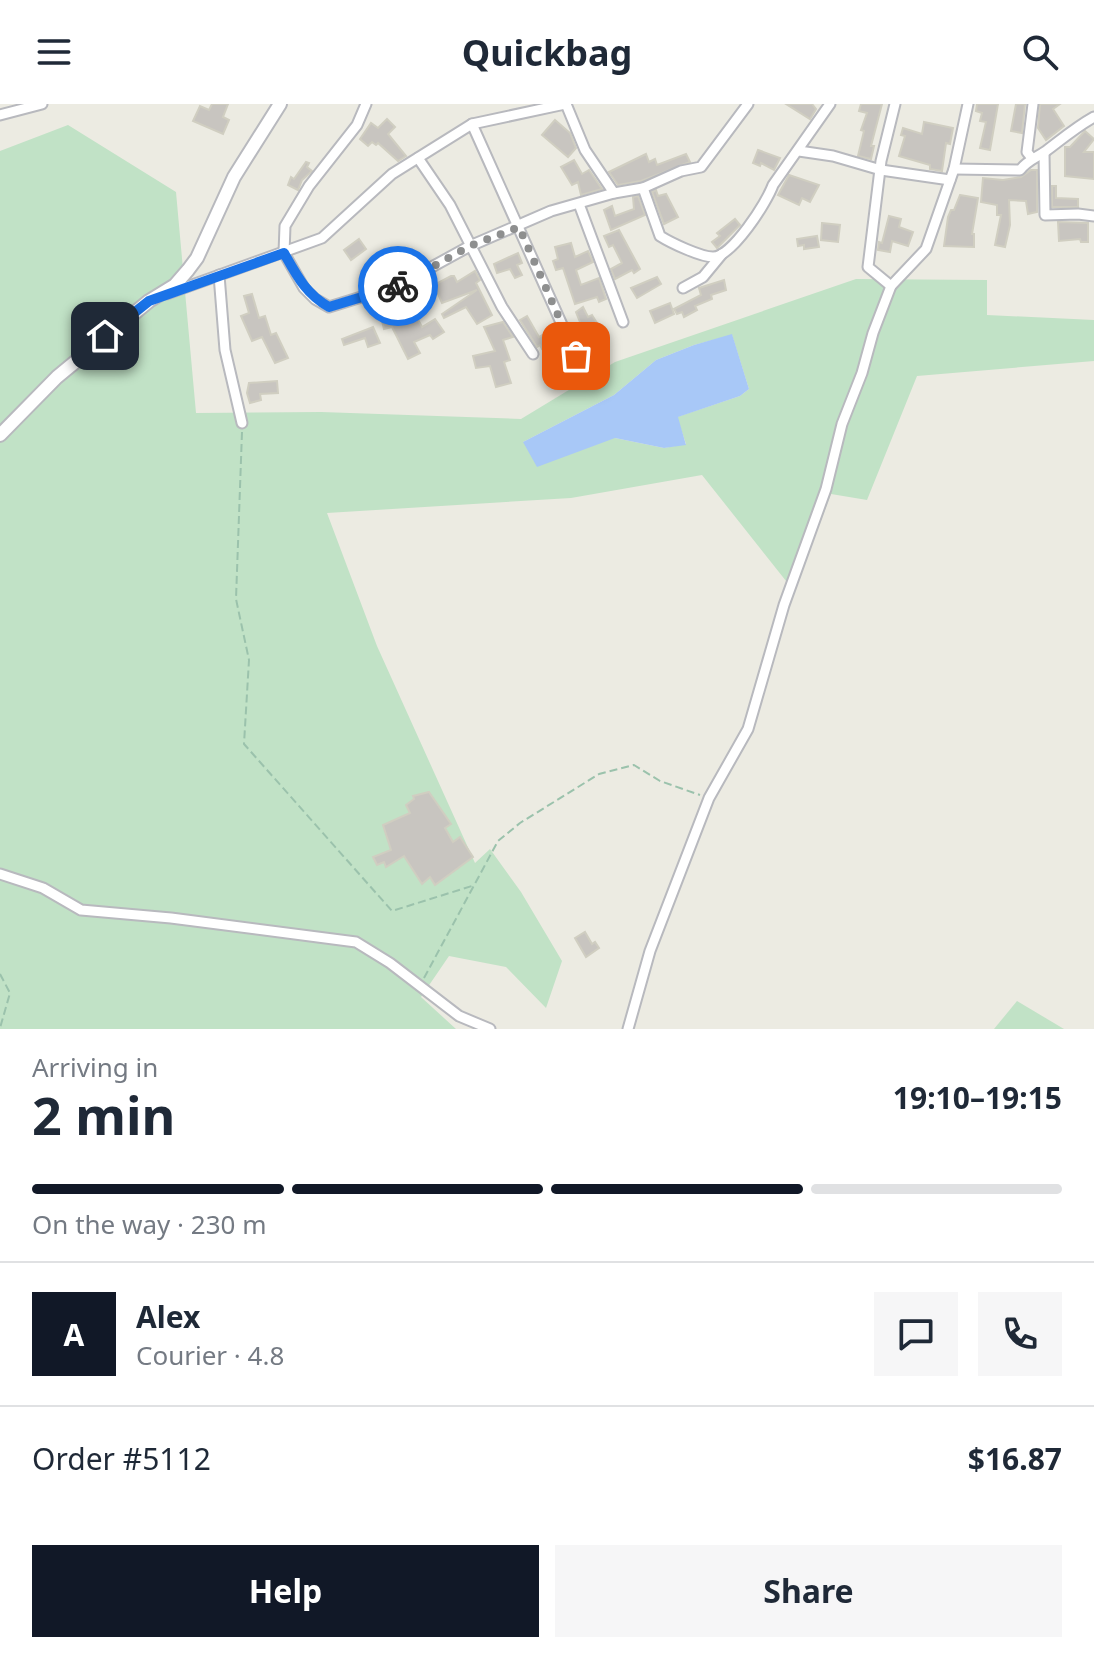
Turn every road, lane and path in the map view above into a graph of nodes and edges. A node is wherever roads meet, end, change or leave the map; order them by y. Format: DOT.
graph roads {
  1 [pos="42,104"];
  2 [pos="280,104"];
  3 [pos="366,104"];
  4 [pos="566,104"];
  5 [pos="748,104"];
  6 [pos="830,104"];
  7 [pos="895,104"];
  8 [pos="968,104"];
  9 [pos="1033,104"];
  10 [pos="516,109"];
  11 [pos="0,115"];
  12 [pos="1090,120"];
  13 [pos="472,124"];
  14 [pos="1094,132"];
  15 [pos="799,151"];
  16 [pos="1044,153"];
  17 [pos="1031,157"];
  18 [pos="418,158"];
  19 [pos="881,170"];
  20 [pos="952,174"];
  21 [pos="643,188"];
  22 [pos="614,193"];
  23 [pos="579,204"];
  24 [pos="1094,216"];
  25 [pos="519,227"];
  26 [pos="470,246"];
  27 [pos="284,253"];
  28 [pos="722,254"];
  29 [pos="219,275"];
  30 [pos="891,286"];
  31 [pos="683,288"];
  32 [pos="149,301"];
  33 [pos="623,322"];
  34 [pos="533,354"];
  35 [pos="576,356"];
  36 [pos="242,423"];
  37 [pos="0,435"];
  38 [pos="709,798"];
  39 [pos="0,874"];
  40 [pos="475,885"];
  41 [pos="0,974"];
  42 [pos="419,986"];
  43 [pos="0,1028"];
  44 [pos="490,1029"];
  45 [pos="628,1029"];
  1 -- 11 [label="street"];
  2 -- 32 [label="street"];
  3 -- 27 [label="street"];
  4 -- 10 [label="street"];
  4 -- 22 [label="street"];
  5 -- 21 [label="street"];
  6 -- 15 [label="street"];
  7 -- 19 [label="street"];
  8 -- 20 [label="street"];
  9 -- 17 [label="street"];
  10 -- 13 [label="street"];
  12 -- 14 [label="street"];
  12 -- 16 [label="street"];
  13 -- 18 [label="street"];
  13 -- 25 [label="street"];
  15 -- 19 [label="street"];
  15 -- 28 [label="street"];
  16 -- 17 [label="street"];
  16 -- 24 [label="street"];
  17 -- 20 [label="street"];
  18 -- 26 [label="street"];
  18 -- 27 [label="street"];
  19 -- 20 [label="street"];
  19 -- 30 [label="street"];
  20 -- 30 [label="street"];
  21 -- 22 [label="street"];
  21 -- 28 [label="street"];
  22 -- 23 [label="street"];
  23 -- 25 [label="street"];
  23 -- 33 [label="street"];
  25 -- 26 [label="street"];
  25 -- 35 [label="street"];
  26 -- 27 [label="street"];
  26 -- 34 [label="street"];
  27 -- 29 [label="street"];
  28 -- 31 [label="street"];
  29 -- 32 [label="street"];
  29 -- 36 [label="street"];
  30 -- 38 [label="street"];
  32 -- 37 [label="street"];
  36 -- 40 [label="path"];
  38 -- 40 [label="path"];
  38 -- 45 [label="street"];
  39 -- 42 [label="street"];
  40 -- 42 [label="path"];
  41 -- 43 [label="path"];
  42 -- 44 [label="street"];
}
